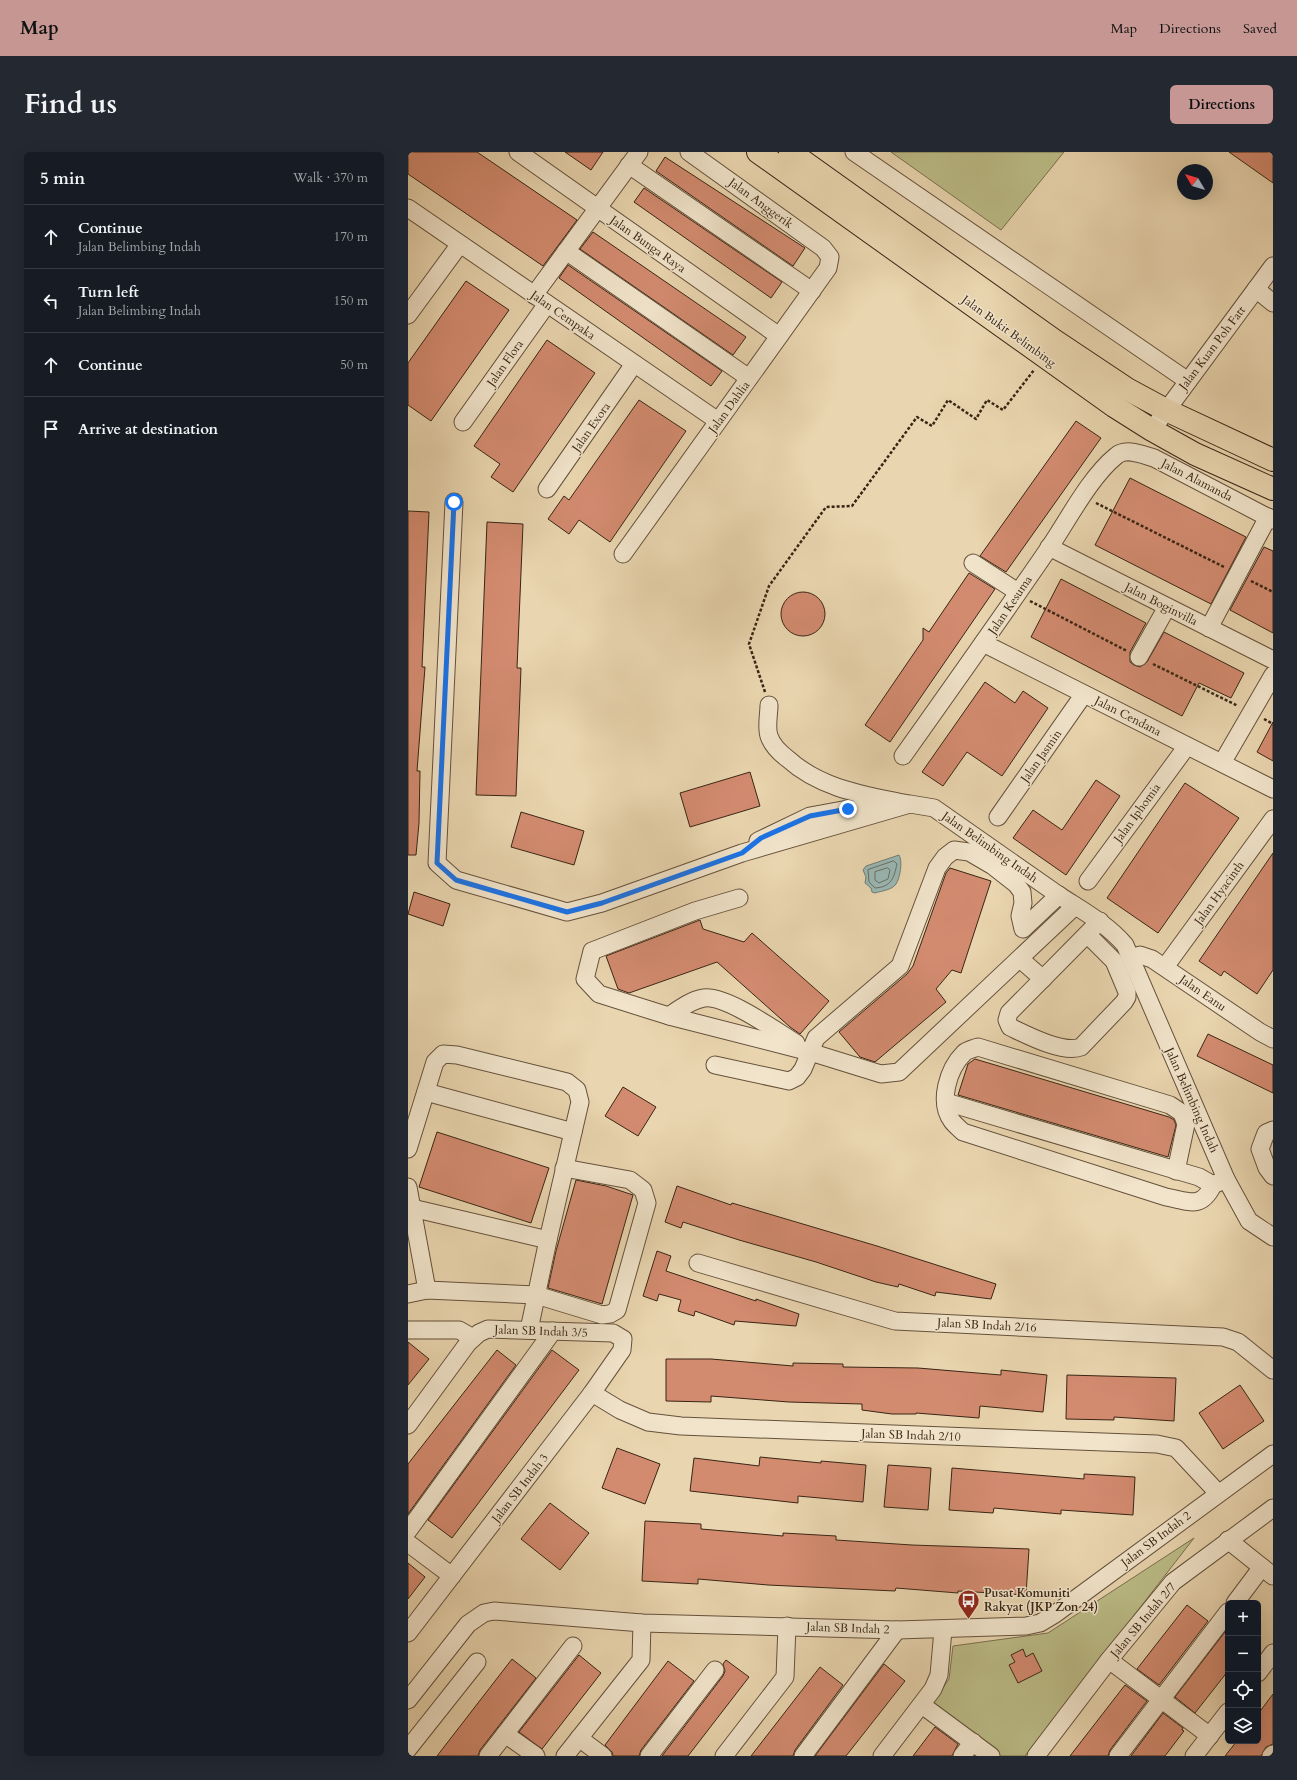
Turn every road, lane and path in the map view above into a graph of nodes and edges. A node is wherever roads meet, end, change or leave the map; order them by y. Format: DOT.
graph roads {
  1 [pos="518,152"];
  2 [pos="689,152"];
  3 [pos="758,152"];
  4 [pos="790,152"];
  5 [pos="854,152"];
  6 [pos="634,159"];
  7 [pos="408,208"];
  8 [pos="598,209"];
  9 [pos="460,244"];
  10 [pos="566,251"];
  11 [pos="830,257"];
  12 [pos="1273,266"];
  13 [pos="1256,289"];
  14 [pos="812,291"];
  15 [pos="541,299"];
  16 [pos="1273,303"];
  17 [pos="408,315"];
  18 [pos="779,336"];
  19 [pos="1044,357"];
  20 [pos="634,364"];
  21 [pos="749,378"];
  22 [pos="1188,381"];
  23 [pos="1166,410"];
  24 [pos="718,421"];
  25 [pos="463,422"];
  26 [pos="1152,430"];
  27 [pos="1117,454"];
  28 [pos="1273,460"];
  29 [pos="547,489"];
  30 [pos="1273,489"];
  31 [pos="1083,496"];
  32 [pos="454,502"];
  33 [pos="1270,519"];
  34 [pos="1049,547"];
  35 [pos="623,554"];
  36 [pos="973,563"];
  37 [pos="1237,574"];
  38 [pos="1018,592"];
  39 [pos="1273,592"];
  40 [pos="1167,607"];
  41 [pos="1209,628"];
  42 [pos="983,643"];
  43 [pos="1139,657"];
  44 [pos="1273,660"];
  45 [pos="1273,675"];
  46 [pos="1084,694"];
  47 [pos="770,705"];
  48 [pos="1187,746"];
  49 [pos="903,756"];
  50 [pos="1222,763"];
  51 [pos="1273,789"];
  52 [pos="910,804"];
  53 [pos="998,817"];
  54 [pos="1273,819"];
  55 [pos="1088,881"];
  56 [pos="1059,895"];
  57 [pos="739,898"];
  58 [pos="1075,906"];
  59 [pos="1100,922"];
  60 [pos="1023,928"];
  61 [pos="1087,934"];
  62 [pos="1034,946"];
  63 [pos="1131,958"];
  64 [pos="1020,959"];
  65 [pos="1165,967"];
  66 [pos="1043,979"];
  67 [pos="668,1016"];
  68 [pos="1273,1039"];
  69 [pos="810,1052"];
  70 [pos="715,1065"];
  71 [pos="426,1092"];
  72 [pos="946,1102"];
  73 [pos="1273,1130"];
  74 [pos="572,1132"];
  75 [pos="408,1149"];
  76 [pos="564,1168"];
  77 [pos="1176,1170"];
  78 [pos="1273,1176"];
  79 [pos="1220,1182"];
  80 [pos="408,1187"];
  81 [pos="412,1208"];
  82 [pos="1273,1237"];
  83 [pos="548,1240"];
  84 [pos="698,1263"];
  85 [pos="427,1290"];
  86 [pos="408,1294"];
  87 [pos="536,1295"];
  88 [pos="408,1330"];
  89 [pos="529,1330"];
  90 [pos="553,1331"];
  91 [pos="473,1338"];
  92 [pos="624,1339"];
  93 [pos="1273,1370"];
  94 [pos="592,1393"];
  95 [pos="408,1425"];
  96 [pos="1273,1454"];
  97 [pos="1218,1493"];
  98 [pos="1273,1508"];
  99 [pos="408,1531"];
  100 [pos="1228,1540"];
  101 [pos="408,1542"];
  102 [pos="1268,1572"];
  103 [pos="452,1576"];
  104 [pos="1238,1600"];
  105 [pos="1225,1616"];
  106 [pos="642,1623"];
  107 [pos="787,1626"];
  108 [pos="897,1630"];
  109 [pos="943,1630"];
  110 [pos="408,1633"];
  111 [pos="573,1646"];
  112 [pos="1273,1653"];
  113 [pos="1109,1660"];
  114 [pos="477,1662"];
  115 [pos="715,1670"];
  116 [pos="1259,1672"];
  117 [pos="408,1700"];
  118 [pos="1161,1700"];
  119 [pos="922,1705"];
  120 [pos="1225,1716"];
  121 [pos="506,1734"];
  122 [pos="1210,1736"];
  123 [pos="579,1738"];
  124 [pos="973,1742"];
  125 [pos="408,1749"];
  126 [pos="488,1756"];
  127 [pos="536,1756"];
  128 [pos="565,1756"];
  129 [pos="603,1756"];
  130 [pos="649,1756"];
  131 [pos="724,1756"];
  132 [pos="803,1756"];
  133 [pos="882,1756"];
  134 [pos="962,1756"];
  135 [pos="991,1756"];
  136 [pos="1036,1756"];
  137 [pos="1118,1756"];
  138 [pos="1194,1756"];
  1 -- 8 [label="street, Jalan Bunga Raya"];
  2 -- 11 [label="street, Jalan Anggerik"];
  3 -- 19 [label="main road, Jalan Bukit Belimbing"];
  4 -- 23 [label="main road, Jalan Bukit Belimbing"];
  5 -- 22 [label="street"];
  6 -- 8 [label="street, Jalan Flora"];
  6 -- 14 [label="street"];
  7 -- 9 [label="street, Jalan Cempaka"];
  8 -- 10 [label="street, Jalan Flora"];
  8 -- 18 [label="street, Jalan Bunga Raya"];
  9 -- 15 [label="street, Jalan Cempaka"];
  9 -- 17 [label="street"];
  10 -- 15 [label="street, Jalan Flora"];
  10 -- 21 [label="street"];
  11 -- 14 [label="street, Jalan Dahlia"];
  12 -- 13 [label="street, Jalan Kuan Poh Fatt"];
  13 -- 16 [label="street"];
  13 -- 22 [label="street, Jalan Kuan Poh Fatt"];
  14 -- 18 [label="street, Jalan Dahlia"];
  15 -- 20 [label="street, Jalan Cempaka"];
  15 -- 25 [label="street, Jalan Flora"];
  18 -- 21 [label="street, Jalan Dahlia"];
  19 -- 26 [label="main road, Jalan Bukit Belimbing"];
  19 -- 47 [label="path"];
  20 -- 24 [label="street, Jalan Cempaka"];
  20 -- 29 [label="street, Jalan Exora"];
  21 -- 24 [label="street, Jalan Dahlia"];
  22 -- 23 [label="street, Jalan Kuan Poh Fatt"];
  23 -- 26 [label="street, Jalan Kuan Poh Fatt"];
  23 -- 28 [label="main road, Jalan Bukit Belimbing"];
  24 -- 35 [label="street, Jalan Dahlia"];
  26 -- 30 [label="main road, Jalan Bukit Belimbing"];
  27 -- 31 [label="street, Jalan Kesuma"];
  27 -- 33 [label="street, Jalan Alamanda"];
  31 -- 34 [label="street, Jalan Kesuma"];
  31 -- 37 [label="path"];
  32 -- 52 [label="street, Jalan Belimbing Indah"];
  33 -- 37 [label="street"];
  34 -- 38 [label="street, Jalan Kesuma"];
  34 -- 40 [label="street, Jalan Boginvilla"];
  36 -- 38 [label="street"];
  37 -- 39 [label="path"];
  37 -- 41 [label="street"];
  38 -- 42 [label="street, Jalan Kesuma"];
  40 -- 41 [label="street, Jalan Boginvilla"];
  40 -- 43 [label="street"];
  41 -- 44 [label="street, Jalan Boginvilla"];
  42 -- 46 [label="street, Jalan Cendana"];
  42 -- 49 [label="street, Jalan Kesuma"];
  45 -- 50 [label="street"];
  46 -- 48 [label="street, Jalan Cendana"];
  46 -- 53 [label="street, Jalan Jasmin"];
  47 -- 52 [label="street"];
  48 -- 50 [label="street, Jalan Cendana"];
  48 -- 55 [label="street, Jalan Iphomia"];
  50 -- 51 [label="street, Jalan Cendana"];
  52 -- 56 [label="street, Jalan Belimbing Indah"];
  54 -- 65 [label="street, Jalan Hyacinth"];
  56 -- 58 [label="street, Jalan Belimbing Indah"];
  56 -- 60 [label="street"];
  57 -- 67 [label="street"];
  58 -- 59 [label="street, Jalan Belimbing Indah"];
  58 -- 62 [label="street"];
  59 -- 61 [label="street"];
  59 -- 63 [label="street, Jalan Belimbing Indah"];
  60 -- 62 [label="street"];
  60 -- 69 [label="street"];
  61 -- 66 [label="street"];
  61 -- 66 [label="street"];
  62 -- 64 [label="street"];
  63 -- 65 [label="street, Jalan Eanu"];
  63 -- 79 [label="street, Jalan Belimbing Indah"];
  64 -- 66 [label="street"];
  64 -- 69 [label="street"];
  65 -- 68 [label="street, Jalan Eanu"];
  67 -- 69 [label="street"];
  67 -- 69 [label="street"];
  69 -- 70 [label="street"];
  71 -- 74 [label="street"];
  71 -- 74 [label="street"];
  71 -- 75 [label="street"];
  72 -- 77 [label="street"];
  72 -- 77 [label="street"];
  72 -- 79 [label="street"];
  73 -- 78 [label="street"];
  74 -- 76 [label="street"];
  76 -- 83 [label="street"];
  76 -- 87 [label="street"];
  77 -- 79 [label="street"];
  79 -- 82 [label="street, Jalan Belimbing Indah"];
  80 -- 81 [label="street"];
  81 -- 83 [label="street"];
  81 -- 85 [label="street"];
  83 -- 87 [label="street"];
  84 -- 93 [label="street, Jalan SB Indah 2/16"];
  85 -- 86 [label="street"];
  85 -- 87 [label="street"];
  87 -- 89 [label="street"];
  88 -- 91 [label="street"];
  89 -- 90 [label="street, Jalan SB Indah 3/5"];
  89 -- 91 [label="street, Jalan SB Indah 3/5"];
  90 -- 92 [label="street, Jalan SB Indah 3/5"];
  90 -- 99 [label="street"];
  91 -- 95 [label="street, Jalan SB Indah 3/5"];
  92 -- 94 [label="street, Jalan SB Indah 3"];
  94 -- 97 [label="street, Jalan SB Indah 2/10"];
  94 -- 103 [label="street, Jalan SB Indah 3"];
  96 -- 97 [label="street, Jalan SB Indah 2"];
  97 -- 109 [label="street, Jalan SB Indah 2"];
  98 -- 100 [label="street, Jalan SB Indah 2/7"];
  100 -- 102 [label="street"];
  100 -- 113 [label="street, Jalan SB Indah 2/7"];
  101 -- 103 [label="street"];
  102 -- 104 [label="street"];
  103 -- 110 [label="street, Jalan SB Indah 3"];
  105 -- 118 [label="street"];
  106 -- 107 [label="street, Jalan SB Indah 2"];
  106 -- 117 [label="street, Jalan SB Indah 2"];
  106 -- 123 [label="street"];
  107 -- 108 [label="street, Jalan SB Indah 2"];
  107 -- 131 [label="street"];
  108 -- 109 [label="street, Jalan SB Indah 2"];
  108 -- 132 [label="street"];
  109 -- 119 [label="street"];
  111 -- 121 [label="street"];
  112 -- 116 [label="street"];
  113 -- 118 [label="street"];
  113 -- 136 [label="street, Jalan SB Indah 2/7"];
  114 -- 125 [label="street"];
  115 -- 130 [label="street"];
  118 -- 122 [label="street"];
  118 -- 137 [label="street"];
  119 -- 124 [label="street"];
  119 -- 133 [label="street"];
  120 -- 122 [label="street"];
  121 -- 126 [label="street"];
  121 -- 127 [label="street"];
  122 -- 138 [label="street"];
  123 -- 128 [label="street"];
  123 -- 129 [label="street"];
  124 -- 134 [label="street"];
  124 -- 135 [label="street"];
}
